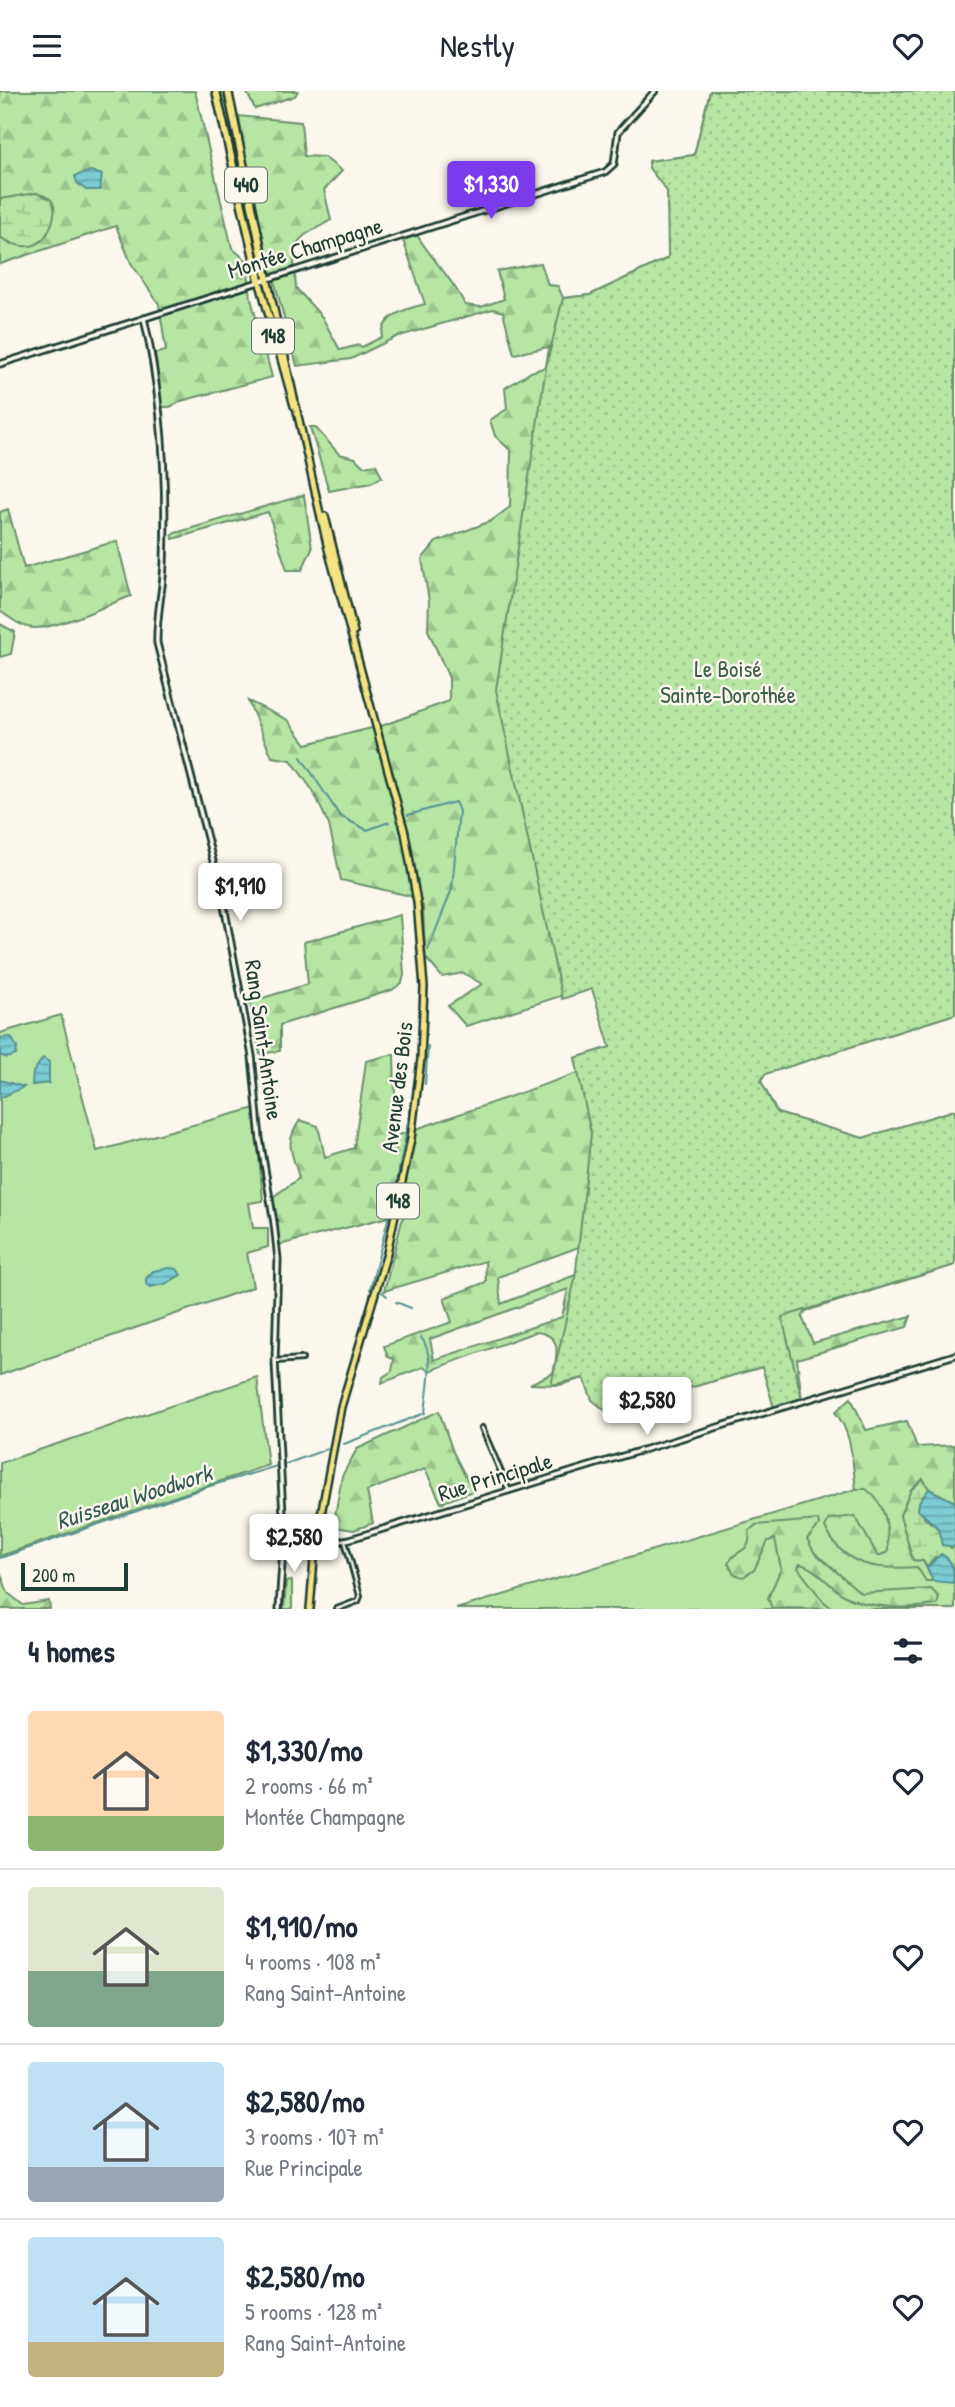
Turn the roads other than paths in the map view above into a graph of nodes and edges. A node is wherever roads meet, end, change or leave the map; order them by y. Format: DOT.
graph roads {
  1 [pos="214,91"];
  2 [pos="228,91"];
  3 [pos="655,91"];
  4 [pos="267,278"];
  5 [pos="259,280"];
  6 [pos="144,318"];
  7 [pos="0,364"];
  8 [pos="300,422"];
  9 [pos="955,1355"];
  10 [pos="302,1359"];
  11 [pos="275,1361"];
  12 [pos="482,1428"];
  13 [pos="509,1491"];
  14 [pos="284,1538"];
  15 [pos="345,1540"];
  16 [pos="316,1542"];
  17 [pos="340,1608"];
  18 [pos="279,1609"];
  19 [pos="310,1609"];
  1 -- 5 [label="highway, 440"];
  2 -- 4 [label="highway, 440"];
  3 -- 4 [label="street, Montée Champagne"];
  4 -- 5 [label="street, Montée Champagne"];
  4 -- 8 [label="main road, Avenue des Bois / 148"];
  5 -- 6 [label="street, Montée Champagne"];
  5 -- 8 [label="main road, Avenue des Bois / 148"];
  6 -- 7 [label="street, Montée Champagne"];
  6 -- 11 [label="street, Rang Saint-Antoine"];
  8 -- 16 [label="main road, Avenue des Bois / 148"];
  9 -- 13 [label="street, Rue Principale"];
  10 -- 11 [label="street"];
  11 -- 14 [label="street, Rang Saint-Antoine"];
  12 -- 13 [label="street"];
  13 -- 15 [label="street, Rue Principale"];
  14 -- 16 [label="street, Rue Principale"];
  14 -- 18 [label="street, Rang Saint-Antoine"];
  15 -- 16 [label="street, Rue Principale"];
  15 -- 17 [label="street"];
  16 -- 19 [label="main road, Avenue des Bois / 148"];
}
